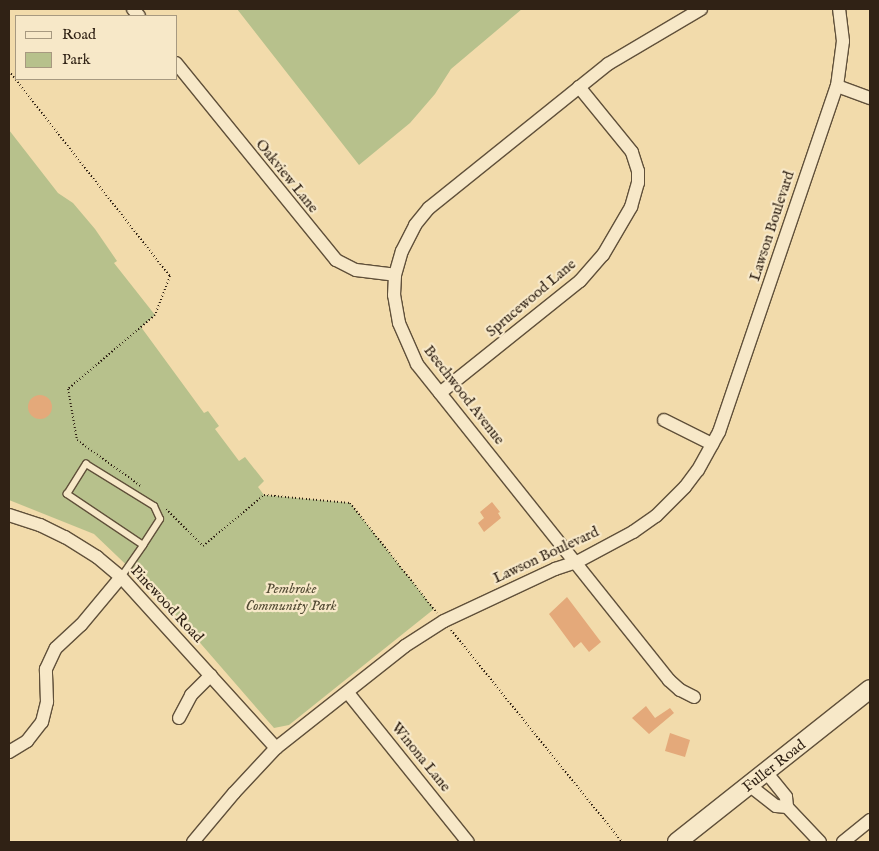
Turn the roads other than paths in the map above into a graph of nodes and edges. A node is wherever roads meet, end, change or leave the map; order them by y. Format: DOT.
graph roads {
  1 [pos="701,9"];
  2 [pos="839,9"];
  3 [pos="178,65"];
  4 [pos="837,86"];
  5 [pos="580,87"];
  6 [pos="870,98"];
  7 [pos="395,275"];
  8 [pos="440,393"];
  9 [pos="664,420"];
  10 [pos="712,444"];
  11 [pos="9,515"];
  12 [pos="143,545"];
  13 [pos="577,562"];
  14 [pos="121,577"];
  15 [pos="211,675"];
  16 [pos="870,689"];
  17 [pos="348,693"];
  18 [pos="694,697"];
  19 [pos="179,718"];
  20 [pos="276,748"];
  21 [pos="9,752"];
  22 [pos="766,772"];
  23 [pos="749,785"];
  24 [pos="787,807"];
  25 [pos="870,820"];
  26 [pos="193,842"];
  27 [pos="468,842"];
  28 [pos="677,842"];
  29 [pos="820,842"];
  30 [pos="843,842"];
  1 -- 5 [label="street, Beechwood Avenue"];
  2 -- 4 [label="street, Lawson Boulevard"];
  3 -- 7 [label="street, Oakview Lane"];
  4 -- 6 [label="street"];
  4 -- 10 [label="street, Lawson Boulevard"];
  5 -- 7 [label="street, Beechwood Avenue"];
  5 -- 8 [label="street, Sprucewood Lane"];
  7 -- 8 [label="street, Beechwood Avenue"];
  8 -- 13 [label="street, Beechwood Avenue"];
  9 -- 10 [label="street"];
  10 -- 13 [label="street, Lawson Boulevard"];
  11 -- 14 [label="street, Pinewood Road"];
  12 -- 12 [label="lane"];
  12 -- 14 [label="lane"];
  13 -- 17 [label="street, Lawson Boulevard"];
  13 -- 18 [label="street, Beechwood Avenue"];
  14 -- 15 [label="street, Pinewood Road"];
  14 -- 21 [label="street"];
  15 -- 19 [label="street"];
  15 -- 20 [label="street, Pinewood Road"];
  16 -- 22 [label="street, Fuller Road"];
  17 -- 20 [label="street, Lawson Boulevard"];
  17 -- 27 [label="street, Winona Lane"];
  20 -- 26 [label="street, Lawson Boulevard"];
  22 -- 23 [label="street, Fuller Road"];
  22 -- 24 [label="street"];
  23 -- 24 [label="street"];
  23 -- 28 [label="street, Fuller Road"];
  24 -- 29 [label="street"];
  25 -- 30 [label="street"];
}
